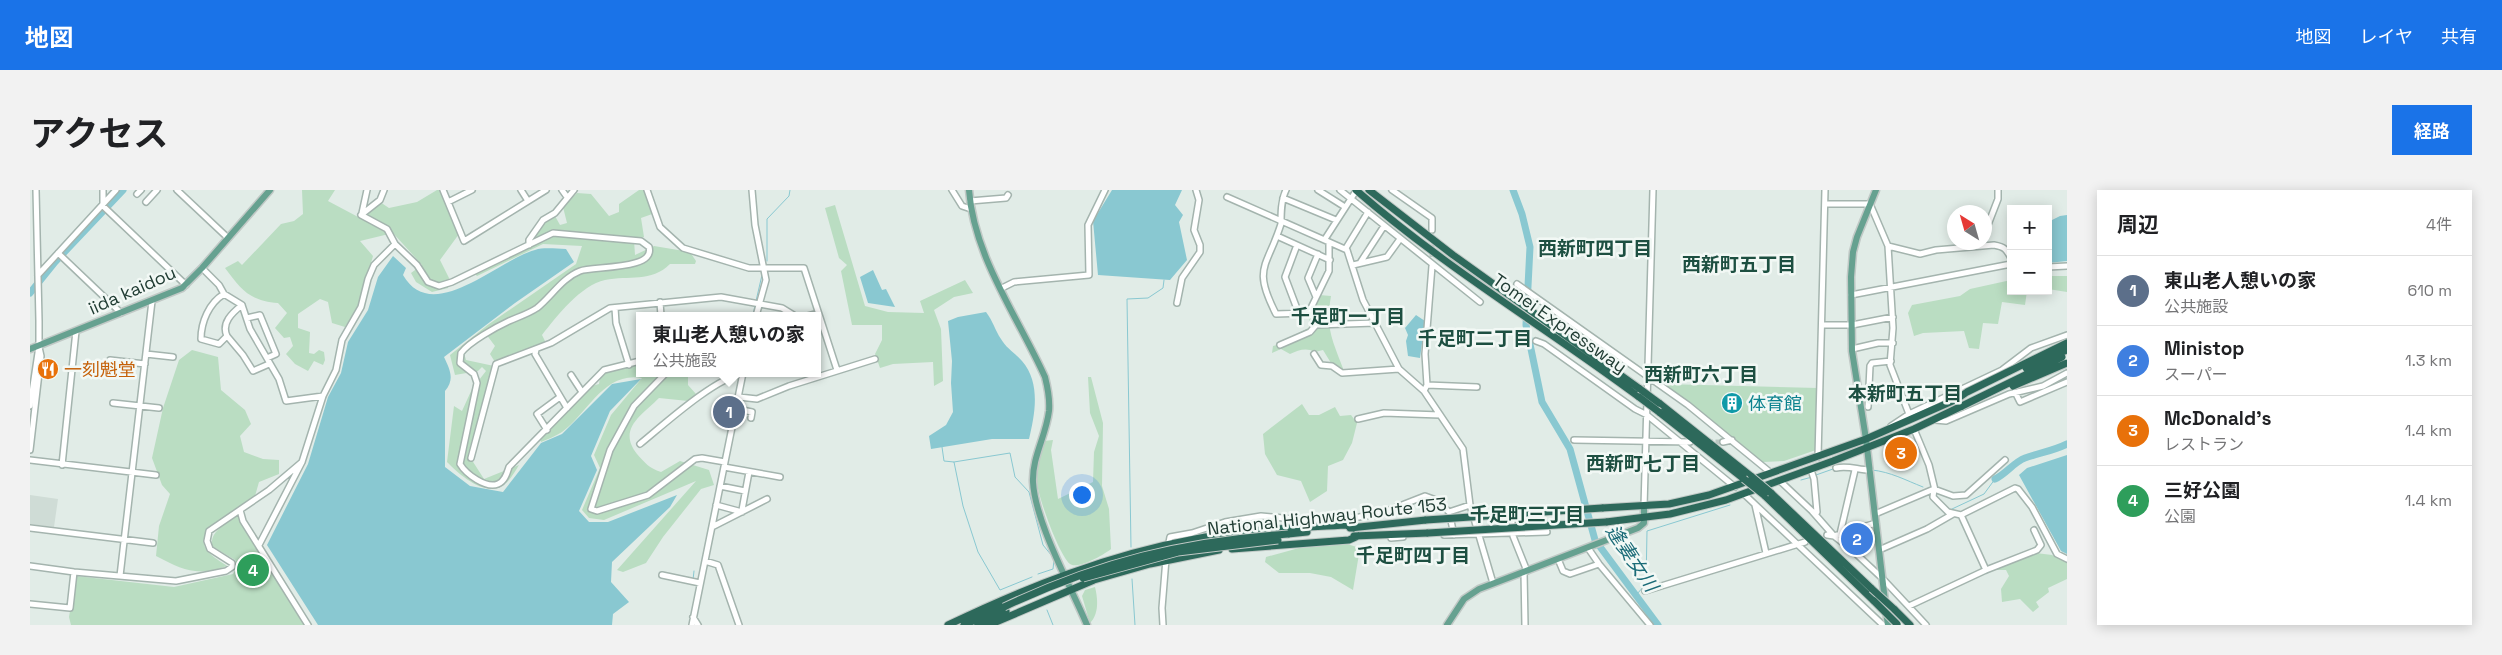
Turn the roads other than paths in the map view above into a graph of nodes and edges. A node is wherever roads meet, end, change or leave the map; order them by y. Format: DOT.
graph roads {
  1 [pos="36,190"];
  2 [pos="102,190"];
  3 [pos="116,190"];
  4 [pos="157,190"];
  5 [pos="177,190"];
  6 [pos="270,190"];
  7 [pos="367,190"];
  8 [pos="384,190"];
  9 [pos="443,190"];
  10 [pos="472,190"];
  11 [pos="521,190"];
  12 [pos="546,190"];
  13 [pos="562,190"];
  14 [pos="574,190"];
  15 [pos="647,190"];
  16 [pos="752,190"];
  17 [pos="952,190"];
  18 [pos="969,190"];
  19 [pos="1105,190"];
  20 [pos="1196,190"];
  21 [pos="1286,190"];
  22 [pos="1318,190"];
  23 [pos="1340,190"];
  24 [pos="1369,190"];
  25 [pos="1392,190"];
  26 [pos="1653,190"];
  27 [pos="1825,190"];
  28 [pos="1876,190"];
  29 [pos="1998,190"];
  30 [pos="1353,194"];
  31 [pos="1008,195"];
  32 [pos="567,196"];
  33 [pos="1227,197"];
  34 [pos="1283,198"];
  35 [pos="528,201"];
  36 [pos="970,201"];
  37 [pos="146,202"];
  38 [pos="448,202"];
  39 [pos="1825,204"];
  40 [pos="1870,204"];
  41 [pos="103,206"];
  42 [pos="1345,207"];
  43 [pos="971,209"];
  44 [pos="1368,212"];
  45 [pos="1992,214"];
  46 [pos="361,215"];
  47 [pos="1281,220"];
  48 [pos="1336,220"];
  49 [pos="1384,226"];
  50 [pos="1432,230"];
  51 [pos="1277,236"];
  52 [pos="228,238"];
  53 [pos="1400,239"];
  54 [pos="1327,241"];
  55 [pos="395,244"];
  56 [pos="529,245"];
  57 [pos="1298,245"];
  58 [pos="1992,245"];
  59 [pos="1888,246"];
  60 [pos="1346,248"];
  61 [pos="1947,250"];
  62 [pos="2008,250"];
  63 [pos="59,254"];
  64 [pos="1318,254"];
  65 [pos="1330,260"];
  66 [pos="1431,262"];
  67 [pos="1360,263"];
  68 [pos="1353,265"];
  69 [pos="2007,265"];
  70 [pos="2067,266"];
  71 [pos="765,267"];
  72 [pos="2052,267"];
  73 [pos="202,268"];
  74 [pos="39,276"];
  75 [pos="1518,284"];
  76 [pos="186,285"];
  77 [pos="1002,288"];
  78 [pos="1891,289"];
  79 [pos="224,294"];
  80 [pos="1851,295"];
  81 [pos="1316,297"];
  82 [pos="152,301"];
  83 [pos="660,302"];
  84 [pos="1480,302"];
  85 [pos="1177,303"];
  86 [pos="759,304"];
  87 [pos="242,305"];
  88 [pos="615,308"];
  89 [pos="661,312"];
  90 [pos="757,312"];
  91 [pos="788,312"];
  92 [pos="818,312"];
  93 [pos="121,313"];
  94 [pos="1299,314"];
  95 [pos="1892,317"];
  96 [pos="247,318"];
  97 [pos="821,322"];
  98 [pos="1375,324"];
  99 [pos="1852,325"];
  100 [pos="1822,326"];
  101 [pos="76,331"];
  102 [pos="1557,334"];
  103 [pos="2067,335"];
  104 [pos="227,336"];
  105 [pos="1536,341"];
  106 [pos="1893,343"];
  107 [pos="2067,343"];
  108 [pos="1280,345"];
  109 [pos="38,346"];
  110 [pos="1852,348"];
  111 [pos="2031,348"];
  112 [pos="30,349"];
  113 [pos="536,350"];
  114 [pos="2067,350"];
  115 [pos="146,354"];
  116 [pos="1314,354"];
  117 [pos="2067,355"];
  118 [pos="173,357"];
  119 [pos="267,358"];
  120 [pos="875,359"];
  121 [pos="110,360"];
  122 [pos="1891,361"];
  123 [pos="636,362"];
  124 [pos="2067,363"];
  125 [pos="144,364"];
  126 [pos="270,364"];
  127 [pos="629,365"];
  128 [pos="1399,369"];
  129 [pos="837,370"];
  130 [pos="2067,373"];
  131 [pos="571,374"];
  132 [pos="821,375"];
  133 [pos="662,377"];
  134 [pos="733,377"];
  135 [pos="742,377"];
  136 [pos="816,377"];
  137 [pos="1648,377"];
  138 [pos="1868,379"];
  139 [pos="1857,381"];
  140 [pos="2067,382"];
  141 [pos="2048,384"];
  142 [pos="1477,387"];
  143 [pos="1425,388"];
  144 [pos="582,392"];
  145 [pos="2015,392"];
  146 [pos="323,396"];
  147 [pos="560,397"];
  148 [pos="739,397"];
  149 [pos="1957,399"];
  150 [pos="112,402"];
  151 [pos="30,406"];
  152 [pos="140,406"];
  153 [pos="1962,406"];
  154 [pos="1868,407"];
  155 [pos="159,408"];
  156 [pos="567,408"];
  157 [pos="737,409"];
  158 [pos="1909,414"];
  159 [pos="1440,415"];
  160 [pos="1647,415"];
  161 [pos="751,418"];
  162 [pos="1358,419"];
  163 [pos="1934,419"];
  164 [pos="1889,428"];
  165 [pos="1914,429"];
  166 [pos="547,430"];
  167 [pos="1866,439"];
  168 [pos="1574,440"];
  169 [pos="1732,440"];
  170 [pos="1646,442"];
  171 [pos="1690,442"];
  172 [pos="1722,442"];
  173 [pos="1680,443"];
  174 [pos="640,444"];
  175 [pos="1866,447"];
  176 [pos="30,450"];
  177 [pos="1818,457"];
  178 [pos="471,458"];
  179 [pos="30,460"];
  180 [pos="2005,460"];
  181 [pos="302,462"];
  182 [pos="724,464"];
  183 [pos="62,465"];
  184 [pos="1836,468"];
  185 [pos="1811,470"];
  186 [pos="1855,470"];
  187 [pos="1870,470"];
  188 [pos="749,472"];
  189 [pos="132,473"];
  190 [pos="1771,473"];
  191 [pos="156,475"];
  192 [pos="780,477"];
  193 [pos="1780,481"];
  194 [pos="720,486"];
  195 [pos="1736,487"];
  196 [pos="1934,490"];
  197 [pos="745,491"];
  198 [pos="1744,494"];
  199 [pos="1767,494"];
  200 [pos="768,499"];
  201 [pos="716,504"];
  202 [pos="1470,505"];
  203 [pos="1755,505"];
  204 [pos="1644,507"];
  205 [pos="240,510"];
  206 [pos="1511,510"];
  207 [pos="742,511"];
  208 [pos="1449,512"];
  209 [pos="1815,514"];
  210 [pos="1875,514"];
  211 [pos="1952,514"];
  212 [pos="1960,515"];
  213 [pos="1644,518"];
  214 [pos="1876,523"];
  215 [pos="712,527"];
  216 [pos="30,528"];
  217 [pos="1353,528"];
  218 [pos="2034,530"];
  219 [pos="1513,532"];
  220 [pos="1547,532"];
  221 [pos="1480,534"];
  222 [pos="1840,534"];
  223 [pos="1454,535"];
  224 [pos="1827,535"];
  225 [pos="1358,536"];
  226 [pos="1834,536"];
  227 [pos="1391,538"];
  228 [pos="124,539"];
  229 [pos="153,542"];
  230 [pos="1805,542"];
  231 [pos="1168,544"];
  232 [pos="1798,544"];
  233 [pos="259,545"];
  234 [pos="1589,548"];
  235 [pos="1879,550"];
  236 [pos="1766,553"];
  237 [pos="1558,559"];
  238 [pos="2067,559"];
  239 [pos="1166,560"];
  240 [pos="705,561"];
  241 [pos="1599,564"];
  242 [pos="30,566"];
  243 [pos="1986,570"];
  244 [pos="1526,571"];
  245 [pos="74,572"];
  246 [pos="1065,574"];
  247 [pos="662,575"];
  248 [pos="120,576"];
  249 [pos="1882,578"];
  250 [pos="700,583"];
  251 [pos="1493,583"];
  252 [pos="1072,588"];
  253 [pos="1645,591"];
  254 [pos="30,604"];
  255 [pos="1909,606"];
  256 [pos="1005,609"];
  257 [pos="693,617"];
  258 [pos="1898,624"];
  259 [pos="308,625"];
  260 [pos="692,625"];
  261 [pos="698,625"];
  262 [pos="739,625"];
  263 [pos="948,625"];
  264 [pos="964,625"];
  265 [pos="978,625"];
  266 [pos="988,625"];
  267 [pos="1087,625"];
  268 [pos="1163,625"];
  269 [pos="1447,625"];
  270 [pos="1525,625"];
  271 [pos="1650,625"];
  272 [pos="1883,625"];
  273 [pos="1888,625"];
  274 [pos="1910,625"];
  275 [pos="1926,625"];
  1 -- 74 [label="street"];
  2 -- 41 [label="street"];
  3 -- 41 [label="street"];
  4 -- 37 [label="street"];
  5 -- 52 [label="street"];
  6 -- 52 [label="main road, iida kaidou"];
  7 -- 46 [label="street"];
  8 -- 46 [label="street"];
  9 -- 38 [label="street"];
  10 -- 38 [label="street"];
  11 -- 35 [label="street"];
  12 -- 35 [label="street"];
  13 -- 32 [label="street"];
  14 -- 32 [label="street"];
  15 -- 71 [label="street"];
  16 -- 71 [label="street"];
  17 -- 43 [label="street"];
  18 -- 36 [label="main road"];
  19 -- 77 [label="street"];
  20 -- 85 [label="street"];
  21 -- 34 [label="street"];
  22 -- 42 [label="street"];
  23 -- 30 [label="street"];
  24 -- 102 [label="highway, Tomei Expressway"];
  25 -- 50 [label="street"];
  26 -- 137 [label="street"];
  27 -- 39 [label="street"];
  28 -- 40 [label="main road"];
  29 -- 45 [label="street"];
  30 -- 42 [label="street"];
  30 -- 44 [label="street"];
  30 -- 102 [label="highway, Tomei Expressway"];
  31 -- 36 [label="street"];
  32 -- 56 [label="street"];
  33 -- 47 [label="street"];
  34 -- 47 [label="street"];
  34 -- 48 [label="street"];
  35 -- 38 [label="street"];
  36 -- 43 [label="main road"];
  39 -- 40 [label="street"];
  39 -- 100 [label="street"];
  40 -- 59 [label="street"];
  40 -- 80 [label="main road"];
  41 -- 63 [label="street"];
  41 -- 76 [label="street"];
  42 -- 48 [label="street"];
  43 -- 77 [label="main road"];
  44 -- 49 [label="street"];
  44 -- 60 [label="street"];
  46 -- 55 [label="street"];
  47 -- 51 [label="street"];
  47 -- 54 [label="street"];
  48 -- 54 [label="street"];
  49 -- 53 [label="street"];
  49 -- 67 [label="street"];
  51 -- 57 [label="street"];
  51 -- 94 [label="street"];
  52 -- 73 [label="main road, iida kaidou"];
  53 -- 66 [label="street"];
  53 -- 67 [label="street"];
  54 -- 60 [label="street"];
  54 -- 65 [label="street"];
  55 -- 56 [label="street"];
  55 -- 146 [label="street"];
  56 -- 166 [label="street"];
  57 -- 64 [label="street"];
  57 -- 94 [label="street"];
  58 -- 62 [label="street"];
  59 -- 61 [label="street"];
  59 -- 78 [label="street"];
  60 -- 68 [label="street"];
  63 -- 74 [label="street"];
  63 -- 93 [label="street"];
  64 -- 65 [label="street"];
  64 -- 81 [label="street"];
  65 -- 81 [label="street"];
  66 -- 84 [label="street"];
  66 -- 143 [label="street"];
  67 -- 68 [label="street"];
  68 -- 98 [label="street"];
  69 -- 78 [label="street"];
  70 -- 72 [label="street"];
  71 -- 86 [label="street"];
  71 -- 92 [label="street"];
  73 -- 76 [label="main road, iida kaidou"];
  73 -- 79 [label="street"];
  74 -- 109 [label="street"];
  75 -- 137 [label="street"];
  76 -- 82 [label="main road, iida kaidou"];
  77 -- 246 [label="main road"];
  78 -- 80 [label="street"];
  78 -- 95 [label="street"];
  79 -- 87 [label="street"];
  79 -- 104 [label="street"];
  80 -- 99 [label="main road"];
  81 -- 94 [label="street"];
  82 -- 93 [label="main road, iida kaidou"];
  82 -- 115 [label="street"];
  83 -- 86 [label="street"];
  83 -- 88 [label="street"];
  83 -- 89 [label="street"];
  86 -- 90 [label="street"];
  86 -- 91 [label="street"];
  87 -- 96 [label="street"];
  87 -- 104 [label="street"];
  88 -- 113 [label="street"];
  88 -- 127 [label="street"];
  93 -- 101 [label="main road, iida kaidou"];
  95 -- 99 [label="street"];
  95 -- 106 [label="street"];
  96 -- 119 [label="street"];
  96 -- 119 [label="street"];
  97 -- 129 [label="street"];
  98 -- 108 [label="street"];
  98 -- 128 [label="street"];
  99 -- 100 [label="street"];
  99 -- 110 [label="main road"];
  100 -- 177 [label="street"];
  101 -- 109 [label="main road, iida kaidou"];
  101 -- 183 [label="street"];
  102 -- 199 [label="highway, Tomei Expressway, bridge"];
  102 -- 199 [label="highway, Tomei Expressway, bridge"];
  103 -- 111 [label="street"];
  104 -- 126 [label="street"];
  105 -- 160 [label="street"];
  106 -- 110 [label="street"];
  106 -- 122 [label="street"];
  107 -- 149 [label="highway, bridge"];
  109 -- 112 [label="main road, iida kaidou"];
  109 -- 151 [label="street"];
  109 -- 176 [label="street"];
  110 -- 139 [label="main road"];
  111 -- 141 [label="street"];
  111 -- 158 [label="street"];
  113 -- 147 [label="street"];
  113 -- 178 [label="street"];
  114 -- 149 [label="highway, National Highway Route 153, bridge"];
  115 -- 118 [label="street"];
  115 -- 125 [label="street"];
  116 -- 128 [label="street"];
  117 -- 153 [label="highway, National Highway Route 153, bridge"];
  119 -- 126 [label="street"];
  120 -- 129 [label="street"];
  121 -- 125 [label="street"];
  122 -- 138 [label="street"];
  122 -- 158 [label="street"];
  123 -- 127 [label="street"];
  124 -- 153 [label="highway, bridge"];
  125 -- 152 [label="street"];
  126 -- 146 [label="street"];
  127 -- 144 [label="street"];
  128 -- 143 [label="street"];
  129 -- 132 [label="street"];
  130 -- 141 [label="street"];
  131 -- 144 [label="street"];
  133 -- 182 [label="street"];
  134 -- 174 [label="street"];
  135 -- 148 [label="street"];
  136 -- 148 [label="street"];
  137 -- 160 [label="street"];
  137 -- 169 [label="street"];
  138 -- 139 [label="street"];
  138 -- 154 [label="street"];
  139 -- 167 [label="main road"];
  140 -- 145 [label="street"];
  141 -- 145 [label="street"];
  142 -- 143 [label="street"];
  143 -- 159 [label="street"];
  144 -- 156 [label="street"];
  145 -- 163 [label="street"];
  146 -- 181 [label="street"];
  147 -- 156 [label="street"];
  147 -- 166 [label="street"];
  148 -- 157 [label="street"];
  149 -- 164 [label="highway, National Highway Route 153"];
  150 -- 152 [label="street"];
  152 -- 155 [label="street"];
  152 -- 189 [label="street"];
  153 -- 163 [label="highway, National Highway Route 153"];
  156 -- 166 [label="street"];
  157 -- 161 [label="street"];
  157 -- 182 [label="street"];
  158 -- 164 [label="street"];
  159 -- 162 [label="street"];
  159 -- 202 [label="street"];
  160 -- 170 [label="street"];
  160 -- 173 [label="street"];
  163 -- 165 [label="highway, National Highway Route 153"];
  164 -- 167 [label="highway, National Highway Route 153"];
  165 -- 175 [label="highway, National Highway Route 153"];
  165 -- 196 [label="street"];
  167 -- 175 [label="main road"];
  167 -- 177 [label="highway, National Highway Route 153"];
  168 -- 170 [label="street"];
  169 -- 172 [label="street"];
  169 -- 190 [label="street"];
  170 -- 173 [label="street"];
  170 -- 204 [label="street"];
  171 -- 173 [label="street"];
  173 -- 195 [label="street"];
  175 -- 185 [label="highway, National Highway Route 153"];
  175 -- 187 [label="main road"];
  177 -- 190 [label="highway, National Highway Route 153"];
  179 -- 183 [label="street"];
  180 -- 196 [label="street"];
  181 -- 205 [label="street"];
  181 -- 233 [label="street"];
  182 -- 188 [label="street"];
  182 -- 194 [label="street"];
  183 -- 189 [label="street"];
  184 -- 186 [label="street"];
  185 -- 193 [label="highway, National Highway Route 153"];
  185 -- 209 [label="street"];
  186 -- 187 [label="street"];
  186 -- 222 [label="street"];
  187 -- 210 [label="main road"];
  188 -- 192 [label="street"];
  188 -- 197 [label="street"];
  189 -- 191 [label="street"];
  189 -- 228 [label="street"];
  190 -- 195 [label="highway, National Highway Route 153"];
  193 -- 198 [label="highway, National Highway Route 153"];
  193 -- 209 [label="street"];
  194 -- 197 [label="street"];
  194 -- 201 [label="street"];
  195 -- 204 [label="highway, National Highway Route 153"];
  196 -- 210 [label="street"];
  196 -- 211 [label="street"];
  197 -- 207 [label="street"];
  198 -- 203 [label="street"];
  198 -- 213 [label="highway, National Highway Route 153"];
  199 -- 258 [label="highway, Tomei Expressway, bridge"];
  199 -- 274 [label="highway, Tomei Expressway, bridge"];
  200 -- 207 [label="street"];
  201 -- 207 [label="street"];
  201 -- 215 [label="street"];
  202 -- 208 [label="street"];
  202 -- 221 [label="street"];
  203 -- 232 [label="street"];
  203 -- 236 [label="street"];
  204 -- 213 [label="main road"];
  204 -- 217 [label="highway, National Highway Route 153, bridge"];
  205 -- 233 [label="street"];
  205 -- 248 [label="street"];
  206 -- 219 [label="street"];
  207 -- 215 [label="street"];
  208 -- 223 [label="street"];
  208 -- 231 [label="street"];
  209 -- 226 [label="street"];
  210 -- 214 [label="main road"];
  211 -- 212 [label="street"];
  211 -- 235 [label="street"];
  212 -- 238 [label="street"];
  212 -- 243 [label="street"];
  213 -- 225 [label="highway, National Highway Route 153, bridge"];
  213 -- 234 [label="main road"];
  214 -- 222 [label="street"];
  214 -- 235 [label="main road"];
  215 -- 240 [label="street"];
  216 -- 228 [label="street"];
  217 -- 231 [label="highway"];
  217 -- 256 [label="highway, National Highway Route 153, bridge"];
  218 -- 243 [label="street"];
  219 -- 220 [label="street"];
  219 -- 221 [label="street"];
  219 -- 244 [label="street"];
  221 -- 223 [label="street"];
  221 -- 251 [label="street"];
  222 -- 226 [label="street"];
  223 -- 227 [label="street"];
  224 -- 226 [label="street"];
  225 -- 239 [label="highway"];
  225 -- 256 [label="highway, National Highway Route 153, bridge"];
  226 -- 249 [label="street"];
  228 -- 229 [label="street"];
  228 -- 248 [label="street"];
  230 -- 232 [label="street"];
  231 -- 239 [label="street"];
  231 -- 246 [label="highway"];
  232 -- 236 [label="street"];
  232 -- 272 [label="street"];
  233 -- 259 [label="street"];
  234 -- 237 [label="main road"];
  234 -- 241 [label="street"];
  235 -- 249 [label="main road"];
  236 -- 253 [label="street"];
  237 -- 241 [label="street"];
  237 -- 244 [label="main road"];
  239 -- 252 [label="highway"];
  239 -- 268 [label="street"];
  240 -- 250 [label="street"];
  240 -- 262 [label="street"];
  241 -- 271 [label="street"];
  242 -- 245 [label="street"];
  243 -- 255 [label="street"];
  244 -- 251 [label="main road"];
  244 -- 270 [label="street"];
  245 -- 248 [label="street"];
  245 -- 254 [label="street"];
  246 -- 252 [label="main road"];
  246 -- 263 [label="highway"];
  247 -- 250 [label="street"];
  249 -- 255 [label="street"];
  249 -- 273 [label="main road"];
  250 -- 257 [label="street"];
  251 -- 269 [label="main road"];
  252 -- 266 [label="highway"];
  252 -- 267 [label="main road"];
  255 -- 275 [label="street"];
  256 -- 264 [label="highway, National Highway Route 153"];
  256 -- 265 [label="highway, National Highway Route 153"];
  257 -- 260 [label="street"];
  257 -- 261 [label="street"];
}
